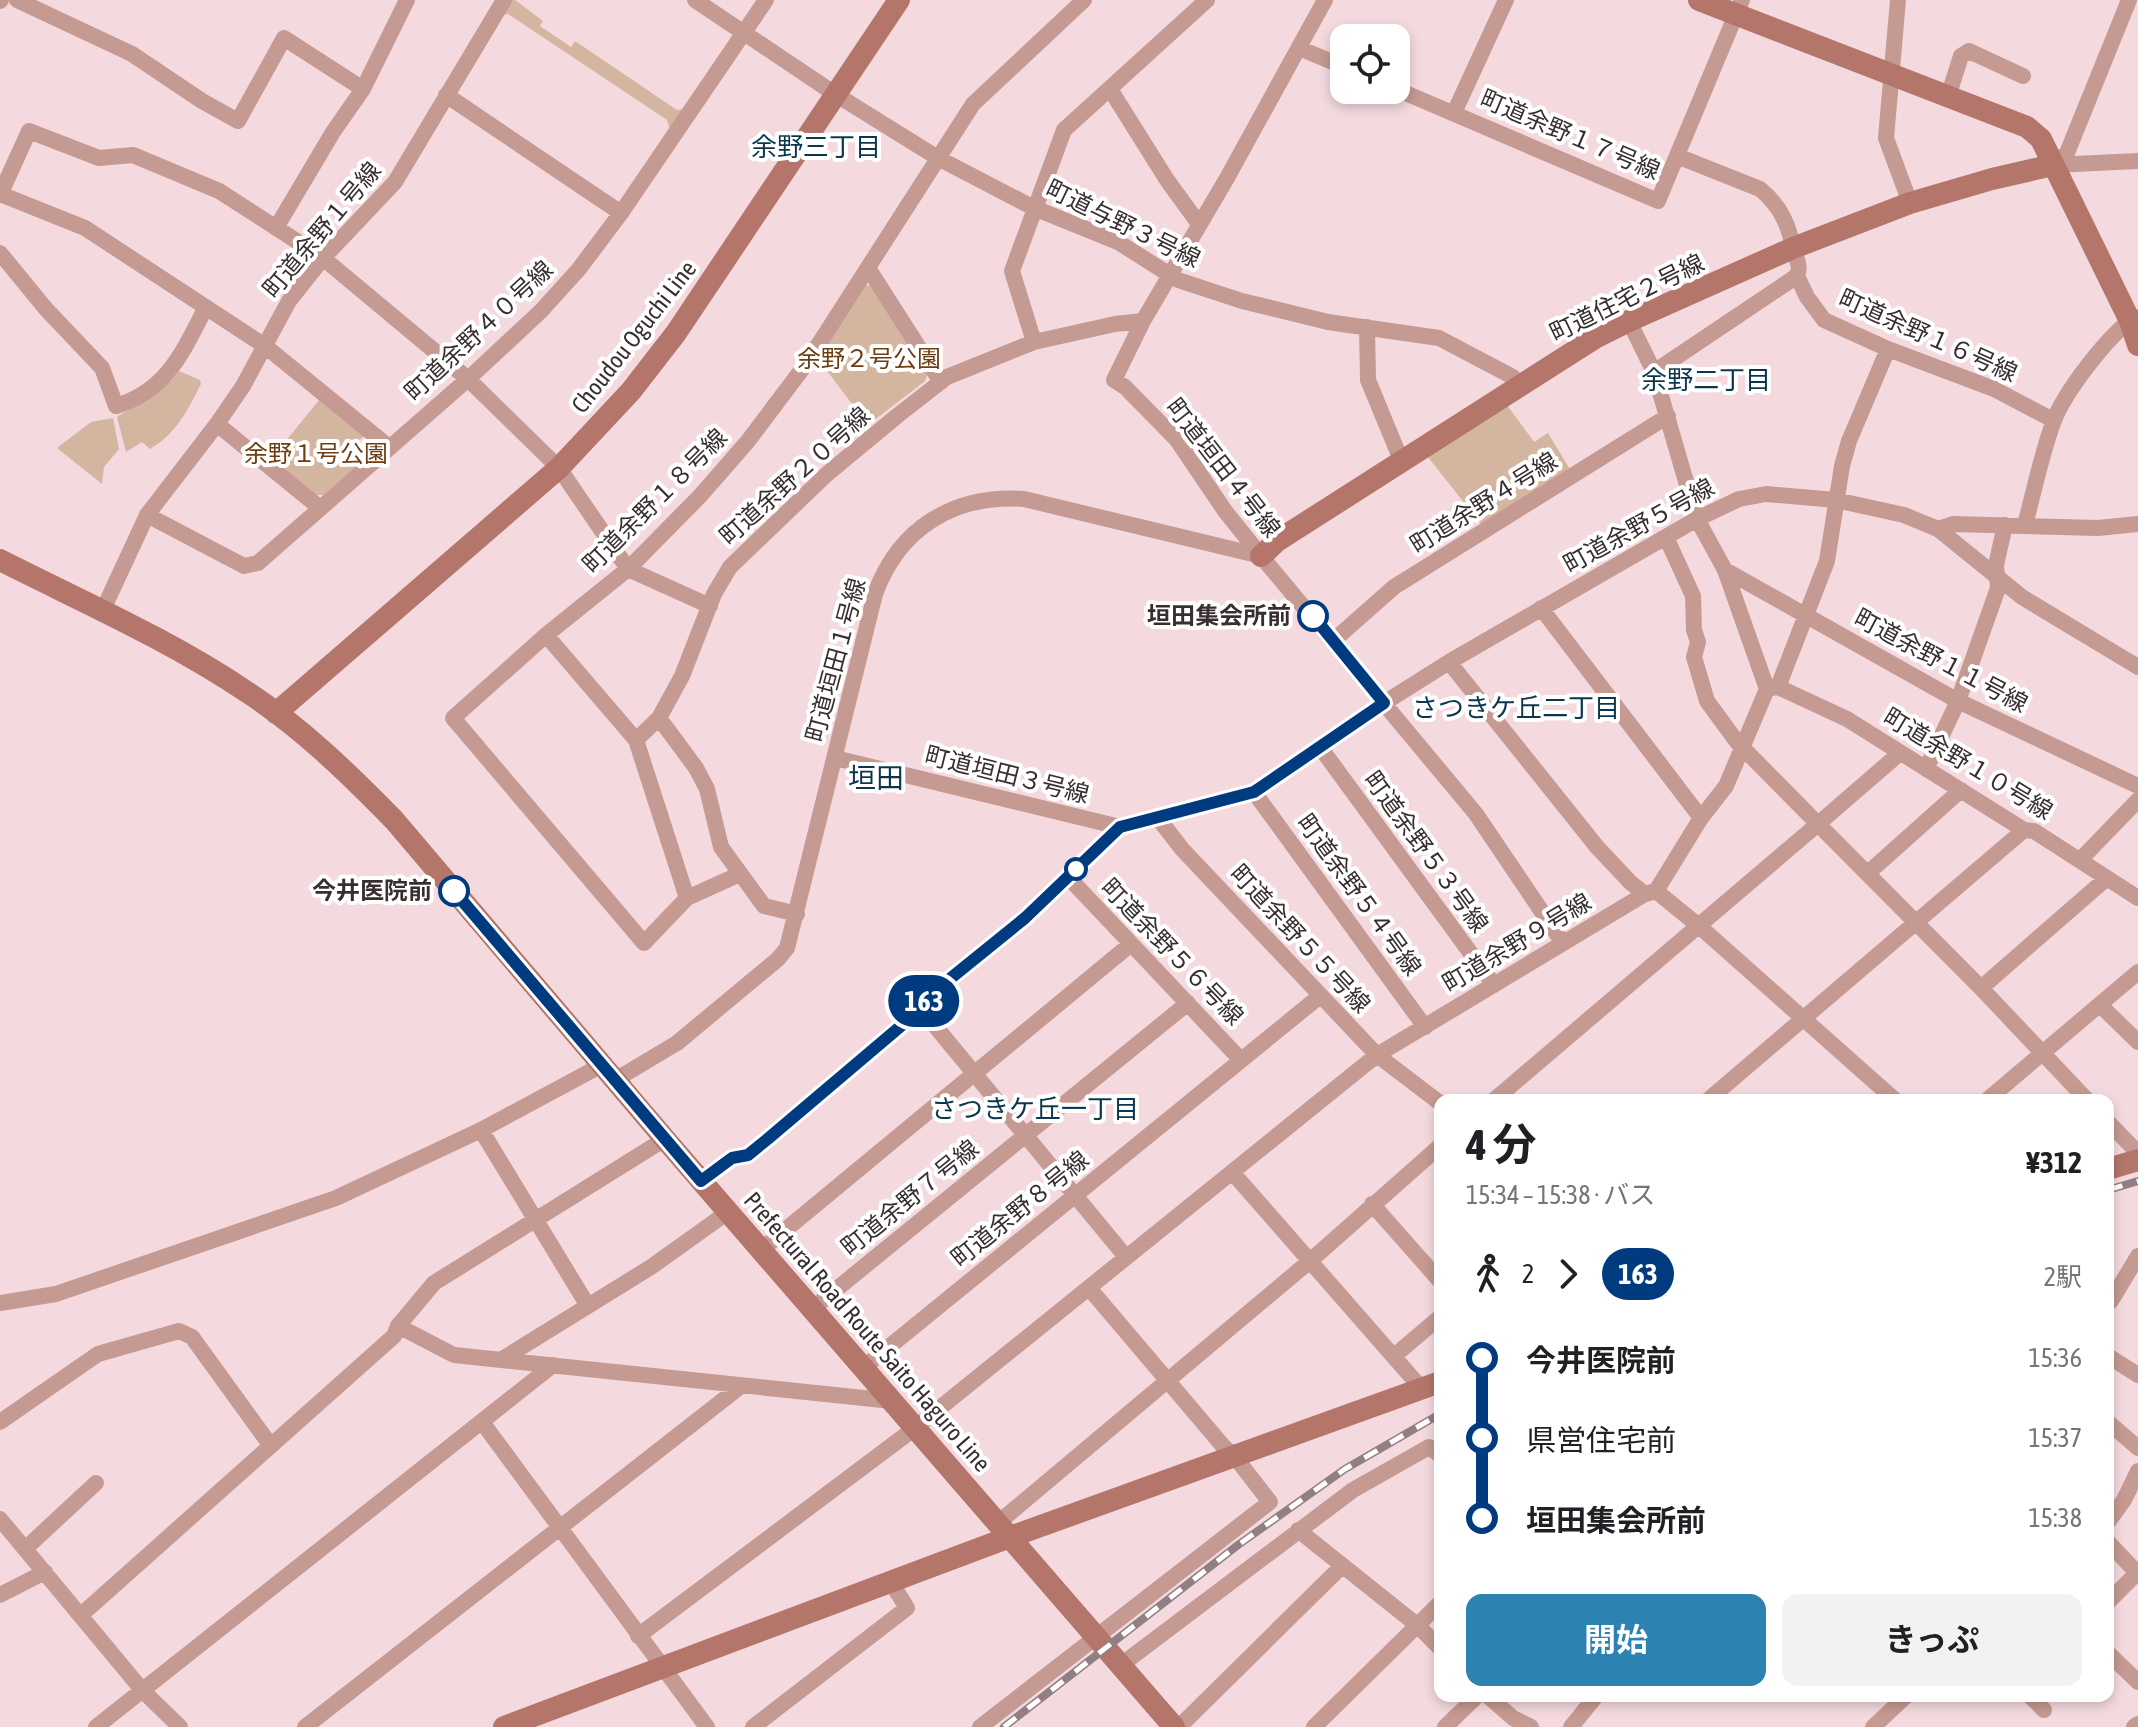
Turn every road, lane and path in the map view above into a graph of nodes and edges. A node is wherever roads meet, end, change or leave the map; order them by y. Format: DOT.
graph roads {
  1 [pos="17,0"];
  2 [pos="407,0"];
  3 [pos="504,0"];
  4 [pos="695,0"];
  5 [pos="766,0"];
  6 [pos="899,0"];
  7 [pos="1084,0"];
  8 [pos="1207,0"];
  9 [pos="1325,0"];
  10 [pos="1506,0"];
  11 [pos="1699,0"];
  12 [pos="1898,0"];
  13 [pos="2129,0"];
  14 [pos="1739,8"];
  15 [pos="744,33"];
  16 [pos="1299,48"];
  17 [pos="1330,61"];
  18 [pos="1892,74"];
  19 [pos="2023,76"];
  20 [pos="363,89"];
  21 [pos="1110,89"];
  22 [pos="835,94"];
  23 [pos="446,95"];
  24 [pos="1410,95"];
  25 [pos="1948,97"];
  26 [pos="1454,113"];
  27 [pos="1677,156"];
  28 [pos="938,158"];
  29 [pos="2138,161"];
  30 [pos="2053,165"];
  31 [pos="0,195"];
  32 [pos="1910,203"];
  33 [pos="1034,208"];
  34 [pos="621,213"];
  35 [pos="1199,224"];
  36 [pos="276,228"];
  37 [pos="1793,248"];
  38 [pos="0,253"];
  39 [pos="323,258"];
  40 [pos="868,268"];
  41 [pos="1171,275"];
  42 [pos="1797,276"];
  43 [pos="206,307"];
  44 [pos="2134,318"];
  45 [pos="1143,321"];
  46 [pos="1629,321"];
  47 [pos="1367,327"];
  48 [pos="1034,342"];
  49 [pos="2138,345"];
  50 [pos="265,346"];
  51 [pos="1888,349"];
  52 [pos="1654,372"];
  53 [pos="468,379"];
  54 [pos="941,382"];
  55 [pos="1519,386"];
  56 [pos="1668,416"];
  57 [pos="2053,420"];
  58 [pos="217,424"];
  59 [pos="389,447"];
  60 [pos="1401,460"];
  61 [pos="559,468"];
  62 [pos="1836,500"];
  63 [pos="320,508"];
  64 [pos="147,515"];
  65 [pos="1697,519"];
  66 [pos="2138,524"];
  67 [pos="2005,525"];
  68 [pos="2025,525"];
  69 [pos="1938,529"];
  70 [pos="1666,537"];
  71 [pos="1261,556"];
  72 [pos="0,560"];
  73 [pos="628,569"];
  74 [pos="1725,570"];
  75 [pos="1997,578"];
  76 [pos="710,606"];
  77 [pos="1541,608"];
  78 [pos="102,612"];
  79 [pos="1806,616"];
  80 [pos="546,635"];
  81 [pos="1333,641"];
  82 [pos="1449,662"];
  83 [pos="2138,667"];
  84 [pos="1773,688"];
  85 [pos="1958,701"];
  86 [pos="1384,703"];
  87 [pos="276,713"];
  88 [pos="659,718"];
  89 [pos="636,740"];
  90 [pos="1320,747"];
  91 [pos="1746,749"];
  92 [pos="1900,753"];
  93 [pos="835,758"];
  94 [pos="1926,769"];
  95 [pos="2138,786"];
  96 [pos="1961,790"];
  97 [pos="1254,792"];
  98 [pos="2138,800"];
  99 [pos="1158,818"];
  100 [pos="1701,818"];
  101 [pos="1818,824"];
  102 [pos="1120,827"];
  103 [pos="2024,830"];
  104 [pos="2080,860"];
  105 [pos="1868,873"];
  106 [pos="740,874"];
  107 [pos="1068,877"];
  108 [pos="2107,878"];
  109 [pos="1651,892"];
  110 [pos="687,898"];
  111 [pos="2138,898"];
  112 [pos="797,914"];
  113 [pos="1916,922"];
  114 [pos="1699,926"];
  115 [pos="1563,943"];
  116 [pos="1131,944"];
  117 [pos="2138,972"];
  118 [pos="1494,985"];
  119 [pos="1981,988"];
  120 [pos="1320,996"];
  121 [pos="1188,1003"];
  122 [pos="2100,1005"];
  123 [pos="921,1009"];
  124 [pos="1804,1018"];
  125 [pos="1425,1027"];
  126 [pos="2138,1042"];
  127 [pos="2042,1054"];
  128 [pos="1377,1055"];
  129 [pos="1241,1060"];
  130 [pos="608,1072"];
  131 [pos="975,1074"];
  132 [pos="1501,1094"];
  133 [pos="1715,1094"];
  134 [pos="1884,1094"];
  135 [pos="1994,1094"];
  136 [pos="2081,1094"];
  137 [pos="1434,1099"];
  138 [pos="2114,1128"];
  139 [pos="481,1130"];
  140 [pos="1026,1135"];
  141 [pos="665,1139"];
  142 [pos="1434,1151"];
  143 [pos="2138,1153"];
  144 [pos="2138,1160"];
  145 [pos="2114,1167"];
  146 [pos="1232,1172"];
  147 [pos="701,1181"];
  148 [pos="1075,1195"];
  149 [pos="1372,1204"];
  150 [pos="728,1212"];
  151 [pos="535,1220"];
  152 [pos="761,1250"];
  153 [pos="2138,1256"];
  154 [pos="1126,1257"];
  155 [pos="1310,1261"];
  156 [pos="1434,1274"];
  157 [pos="1089,1288"];
  158 [pos="2114,1294"];
  159 [pos="0,1303"];
  160 [pos="588,1306"];
  161 [pos="812,1309"];
  162 [pos="1434,1322"];
  163 [pos="398,1326"];
  164 [pos="1394,1356"];
  165 [pos="504,1358"];
  166 [pos="2114,1360"];
  167 [pos="553,1365"];
  168 [pos="863,1368"];
  169 [pos="2138,1375"];
  170 [pos="1166,1380"];
  171 [pos="741,1386"];
  172 [pos="1431,1386"];
  173 [pos="892,1401"];
  174 [pos="0,1422"];
  175 [pos="482,1422"];
  176 [pos="2114,1427"];
  177 [pos="915,1428"];
  178 [pos="271,1446"];
  179 [pos="2138,1448"];
  180 [pos="1434,1449"];
  181 [pos="1235,1457"];
  182 [pos="2138,1471"];
  183 [pos="96,1483"];
  184 [pos="2114,1514"];
  185 [pos="0,1519"];
  186 [pos="560,1527"];
  187 [pos="1004,1530"];
  188 [pos="1298,1530"];
  189 [pos="26,1548"];
  190 [pos="2114,1548"];
  191 [pos="1342,1566"];
  192 [pos="45,1572"];
  193 [pos="2137,1573"];
  194 [pos="891,1582"];
  195 [pos="0,1595"];
  196 [pos="2114,1596"];
  197 [pos="1434,1609"];
  198 [pos="81,1615"];
  199 [pos="1417,1625"];
  200 [pos="638,1636"];
  201 [pos="1096,1637"];
  202 [pos="1434,1642"];
  203 [pos="2114,1659"];
  204 [pos="1121,1665"];
  205 [pos="661,1667"];
  206 [pos="2138,1682"];
  207 [pos="143,1691"];
  208 [pos="1479,1702"];
  209 [pos="1494,1702"];
  210 [pos="1591,1702"];
  211 [pos="1900,1702"];
  212 [pos="2036,1702"];
  213 [pos="2044,1710"];
  214 [pos="531,1722"];
  215 [pos="96,1727"];
  216 [pos="180,1727"];
  217 [pos="305,1727"];
  218 [pos="504,1727"];
  219 [pos="707,1727"];
  220 [pos="753,1727"];
  221 [pos="980,1727"];
  222 [pos="1177,1727"];
  223 [pos="1314,1727"];
  224 [pos="1445,1727"];
  225 [pos="1531,1727"];
  226 [pos="1571,1727"];
  227 [pos="1873,1727"];
  1 -- 20 [label="street"];
  2 -- 20 [label="street"];
  3 -- 23 [label="street, 町道余野１号線"];
  4 -- 15 [label="street, 町道与野３号線"];
  5 -- 15 [label="street, 町道余野４０号線"];
  6 -- 22 [label="street, Choudou Oguchi Line"];
  7 -- 28 [label="street, 町道余野１８号線"];
  8 -- 21 [label="street"];
  9 -- 16 [label="street, 町道垣田４号線"];
  10 -- 26 [label="street"];
  11 -- 14 [label="street"];
  12 -- 18 [label="street"];
  13 -- 30 [label="street"];
  14 -- 18 [label="street"];
  14 -- 27 [label="street, 町道余野１７号線"];
  15 -- 22 [label="street, 町道与野３号線"];
  15 -- 34 [label="street, 町道余野４０号線"];
  16 -- 17 [label="street"];
  16 -- 35 [label="street, 町道垣田４号線"];
  18 -- 25 [label="street"];
  18 -- 32 [label="street"];
  19 -- 25 [label="street"];
  20 -- 36 [label="street"];
  21 -- 33 [label="street"];
  21 -- 35 [label="street"];
  22 -- 28 [label="street, 町道与野３号線"];
  22 -- 61 [label="street, Choudou Oguchi Line"];
  23 -- 34 [label="street"];
  23 -- 39 [label="street, 町道余野１号線"];
  24 -- 26 [label="street, 町道余野１７号線"];
  25 -- 30 [label="street"];
  26 -- 27 [label="street, 町道余野１７号線"];
  27 -- 37 [label="street, 町道余野１６号線"];
  28 -- 33 [label="street, 町道与野３号線"];
  28 -- 40 [label="street, 町道余野１８号線"];
  29 -- 30 [label="street"];
  30 -- 32 [label="street, 町道住宅２号線"];
  30 -- 44 [label="street"];
  31 -- 36 [label="street"];
  31 -- 43 [label="street"];
  32 -- 37 [label="street, 町道住宅２号線"];
  33 -- 41 [label="street, 町道与野３号線"];
  33 -- 48 [label="street"];
  34 -- 53 [label="street, 町道余野４０号線"];
  35 -- 41 [label="street, 町道垣田４号線"];
  36 -- 39 [label="street"];
  37 -- 42 [label="street, 町道余野１６号線"];
  37 -- 46 [label="street, 町道住宅２号線"];
  38 -- 43 [label="street"];
  39 -- 50 [label="street, 町道余野１号線"];
  39 -- 53 [label="street"];
  40 -- 54 [label="street"];
  40 -- 73 [label="street, 町道余野１８号線"];
  41 -- 45 [label="street, 町道垣田４号線"];
  41 -- 47 [label="street, 町道与野３号線"];
  42 -- 51 [label="street, 町道余野１６号線"];
  42 -- 52 [label="street"];
  43 -- 50 [label="street"];
  44 -- 49 [label="street"];
  44 -- 57 [label="street"];
  45 -- 48 [label="street, 町道余野２０号線"];
  45 -- 71 [label="street, 町道垣田４号線"];
  46 -- 52 [label="street"];
  46 -- 55 [label="street, 町道住宅２号線"];
  47 -- 55 [label="street, 町道与野３号線"];
  47 -- 60 [label="street"];
  48 -- 54 [label="street, 町道余野２０号線"];
  50 -- 58 [label="street, 町道余野１号線"];
  50 -- 59 [label="street"];
  51 -- 57 [label="street, 町道余野１６号線"];
  51 -- 62 [label="street, 町道余野９号線"];
  52 -- 56 [label="street"];
  53 -- 59 [label="street, 町道余野４０号線"];
  53 -- 61 [label="street"];
  54 -- 76 [label="street, 町道余野２０号線"];
  55 -- 60 [label="street, 町道住宅２号線"];
  56 -- 65 [label="street"];
  56 -- 81 [label="street, 町道余野４号線"];
  57 -- 68 [label="street"];
  58 -- 63 [label="street"];
  58 -- 64 [label="street, 町道余野１号線"];
  59 -- 63 [label="street, 町道余野４０号線"];
  60 -- 71 [label="street, 町道住宅２号線"];
  61 -- 73 [label="street"];
  61 -- 87 [label="street, Choudou Oguchi Line"];
  62 -- 65 [label="street, 町道余野５号線"];
  62 -- 69 [label="street, 町道余野５号線"];
  62 -- 79 [label="street, 町道余野９号線"];
  63 -- 64 [label="street, 町道余野４０号線"];
  64 -- 78 [label="street, 町道余野１号線"];
  65 -- 70 [label="street, 町道余野５号線"];
  65 -- 74 [label="street"];
  66 -- 68 [label="street"];
  67 -- 68 [label="street"];
  67 -- 69 [label="street"];
  67 -- 75 [label="street"];
  69 -- 75 [label="street, 町道余野５号線"];
  70 -- 77 [label="street, 町道余野５号線"];
  70 -- 91 [label="street"];
  71 -- 81 [label="street, 町道垣田４号線"];
  71 -- 93 [label="street, 町道垣田１号線"];
  72 -- 78 [label="street, Prefectural Road Route Saito Haguro Line"];
  73 -- 76 [label="street"];
  73 -- 80 [label="street, 町道余野１８号線"];
  74 -- 79 [label="street, 町道余野１１号線"];
  74 -- 84 [label="street"];
  75 -- 83 [label="street, 町道余野５号線"];
  75 -- 85 [label="street"];
  76 -- 88 [label="street, 町道余野２０号線"];
  77 -- 82 [label="street, 町道余野５号線"];
  77 -- 100 [label="street"];
  78 -- 87 [label="street, Prefectural Road Route Saito Haguro Line"];
  79 -- 84 [label="street, 町道余野９号線"];
  79 -- 85 [label="street, 町道余野１１号線"];
  80 -- 89 [label="street"];
  80 -- 110 [label="street, 町道余野１８号線"];
  81 -- 86 [label="street, 町道垣田４号線"];
  82 -- 86 [label="street, 町道余野５号線"];
  82 -- 109 [label="street"];
  84 -- 91 [label="street, 町道余野９号線"];
  84 -- 92 [label="street, 町道余野１０号線"];
  85 -- 94 [label="street"];
  85 -- 95 [label="street, 町道余野１１号線"];
  86 -- 90 [label="street, 町道余野５号線"];
  86 -- 115 [label="street, 町道垣田４号線"];
  87 -- 130 [label="street, Prefectural Road Route Saito Haguro Line"];
  88 -- 89 [label="street, 町道余野２０号線"];
  88 -- 106 [label="street"];
  89 -- 110 [label="street"];
  90 -- 97 [label="street, 町道余野５号線"];
  90 -- 118 [label="street, 町道余野５３号線"];
  91 -- 100 [label="street, 町道余野９号線"];
  91 -- 101 [label="street"];
  92 -- 94 [label="street, 町道余野１０号線"];
  92 -- 101 [label="street"];
  93 -- 102 [label="street, 町道垣田３号線"];
  93 -- 112 [label="street, 町道垣田１号線"];
  94 -- 96 [label="street, 町道余野１０号線"];
  96 -- 103 [label="street, 町道余野１０号線"];
  96 -- 105 [label="street"];
  97 -- 99 [label="street, 町道余野５号線"];
  97 -- 125 [label="street, 町道余野５４号線"];
  98 -- 104 [label="street"];
  99 -- 102 [label="street, 町道余野５号線"];
  99 -- 120 [label="street, 町道余野５５号線"];
  100 -- 109 [label="street, 町道余野９号線"];
  101 -- 105 [label="street"];
  101 -- 114 [label="street"];
  102 -- 107 [label="street"];
  103 -- 104 [label="street, 町道余野１０号線"];
  103 -- 113 [label="street"];
  104 -- 108 [label="street, 町道余野１０号線"];
  105 -- 113 [label="street"];
  106 -- 110 [label="street, 町道余野１８号線"];
  106 -- 112 [label="street"];
  107 -- 116 [label="street, 町道余野５６号線"];
  107 -- 123 [label="street"];
  108 -- 111 [label="street, 町道余野１０号線"];
  108 -- 119 [label="street"];
  109 -- 114 [label="street"];
  109 -- 115 [label="street, 町道余野９号線"];
  112 -- 130 [label="street, 町道垣田１号線"];
  113 -- 119 [label="street"];
  113 -- 124 [label="street"];
  114 -- 124 [label="street"];
  114 -- 132 [label="street"];
  115 -- 118 [label="street, 町道余野９号線"];
  116 -- 121 [label="street, 町道余野５６号線"];
  116 -- 131 [label="street"];
  117 -- 122 [label="street"];
  118 -- 125 [label="street, 町道余野９号線"];
  119 -- 127 [label="street"];
  120 -- 128 [label="street, 町道余野５５号線"];
  120 -- 129 [label="street, 町道余野８号線"];
  121 -- 129 [label="street, 町道余野５６号線"];
  121 -- 140 [label="street, 町道余野７号線"];
  122 -- 126 [label="street"];
  122 -- 127 [label="street"];
  123 -- 131 [label="street"];
  123 -- 147 [label="street"];
  124 -- 133 [label="street"];
  124 -- 134 [label="street"];
  125 -- 128 [label="street, 町道余野９号線"];
  127 -- 135 [label="street"];
  127 -- 136 [label="street"];
  128 -- 137 [label="street, 町道余野５５号線"];
  128 -- 146 [label="street, 町道余野９号線"];
  129 -- 148 [label="street, 町道余野８号線"];
  130 -- 139 [label="street, 町道垣田１号線"];
  130 -- 141 [label="street, Prefectural Road Route Saito Haguro Line"];
  131 -- 140 [label="street"];
  131 -- 152 [label="street"];
  138 -- 143 [label="street"];
  139 -- 151 [label="street"];
  139 -- 159 [label="street, 町道垣田１号線"];
  140 -- 148 [label="street"];
  140 -- 161 [label="street, 町道余野７号線"];
  141 -- 147 [label="street, Prefectural Road Route Saito Haguro Line"];
  141 -- 151 [label="street"];
  142 -- 149 [label="street"];
  144 -- 145 [label="street"];
  146 -- 154 [label="street, 町道余野９号線"];
  146 -- 155 [label="street"];
  147 -- 150 [label="street, Prefectural Road Route Saito Haguro Line"];
  148 -- 154 [label="street"];
  148 -- 168 [label="street, 町道余野８号線"];
  149 -- 155 [label="street"];
  149 -- 156 [label="street"];
  150 -- 152 [label="street, Prefectural Road Route Saito Haguro Line"];
  150 -- 160 [label="street"];
  151 -- 160 [label="street"];
  151 -- 163 [label="street"];
  152 -- 161 [label="street, Prefectural Road Route Saito Haguro Line"];
  153 -- 158 [label="street"];
  154 -- 157 [label="street, 町道余野９号線"];
  155 -- 164 [label="street"];
  155 -- 170 [label="street"];
  157 -- 170 [label="street"];
  157 -- 177 [label="street, 町道余野９号線"];
  160 -- 165 [label="street"];
  161 -- 168 [label="street, Prefectural Road Route Saito Haguro Line"];
  162 -- 164 [label="street"];
  163 -- 165 [label="street"];
  163 -- 178 [label="street"];
  164 -- 172 [label="street"];
  165 -- 167 [label="street"];
  166 -- 169 [label="street"];
  167 -- 171 [label="street"];
  167 -- 175 [label="street"];
  168 -- 173 [label="street, Prefectural Road Route Saito Haguro Line"];
  170 -- 181 [label="street"];
  170 -- 187 [label="street"];
  171 -- 173 [label="street"];
  171 -- 186 [label="street"];
  172 -- 181 [label="street"];
  173 -- 177 [label="street, Prefectural Road Route Saito Haguro Line"];
  174 -- 178 [label="street"];
  175 -- 186 [label="street"];
  175 -- 207 [label="street"];
  176 -- 179 [label="street"];
  177 -- 187 [label="street, Prefectural Road Route Saito Haguro Line"];
  177 -- 200 [label="street, 町道余野９号線"];
  178 -- 198 [label="street"];
  180 -- 188 [label="street"];
  181 -- 187 [label="street"];
  181 -- 201 [label="street"];
  182 -- 184 [label="street"];
  183 -- 189 [label="street"];
  185 -- 189 [label="street"];
  186 -- 200 [label="street"];
  186 -- 217 [label="street"];
  187 -- 194 [label="street"];
  187 -- 201 [label="street, Prefectural Road Route Saito Haguro Line"];
  188 -- 191 [label="street"];
  188 -- 204 [label="street"];
  189 -- 192 [label="street"];
  190 -- 193 [label="street"];
  191 -- 199 [label="street"];
  191 -- 222 [label="street"];
  192 -- 195 [label="street"];
  192 -- 198 [label="street"];
  193 -- 196 [label="street"];
  194 -- 205 [label="street"];
  194 -- 220 [label="street"];
  197 -- 199 [label="street"];
  198 -- 207 [label="street"];
  199 -- 202 [label="street"];
  199 -- 223 [label="street"];
  200 -- 205 [label="street"];
  201 -- 204 [label="street, Prefectural Road Route Saito Haguro Line"];
  201 -- 221 [label="street"];
  203 -- 206 [label="street"];
  204 -- 222 [label="street, Prefectural Road Route Saito Haguro Line"];
  205 -- 214 [label="street"];
  205 -- 219 [label="street"];
  207 -- 215 [label="street"];
  207 -- 216 [label="street"];
  208 -- 224 [label="street"];
  209 -- 225 [label="street"];
  210 -- 226 [label="street"];
  211 -- 227 [label="street"];
  212 -- 213 [label="street"];
  214 -- 218 [label="street"];
}
